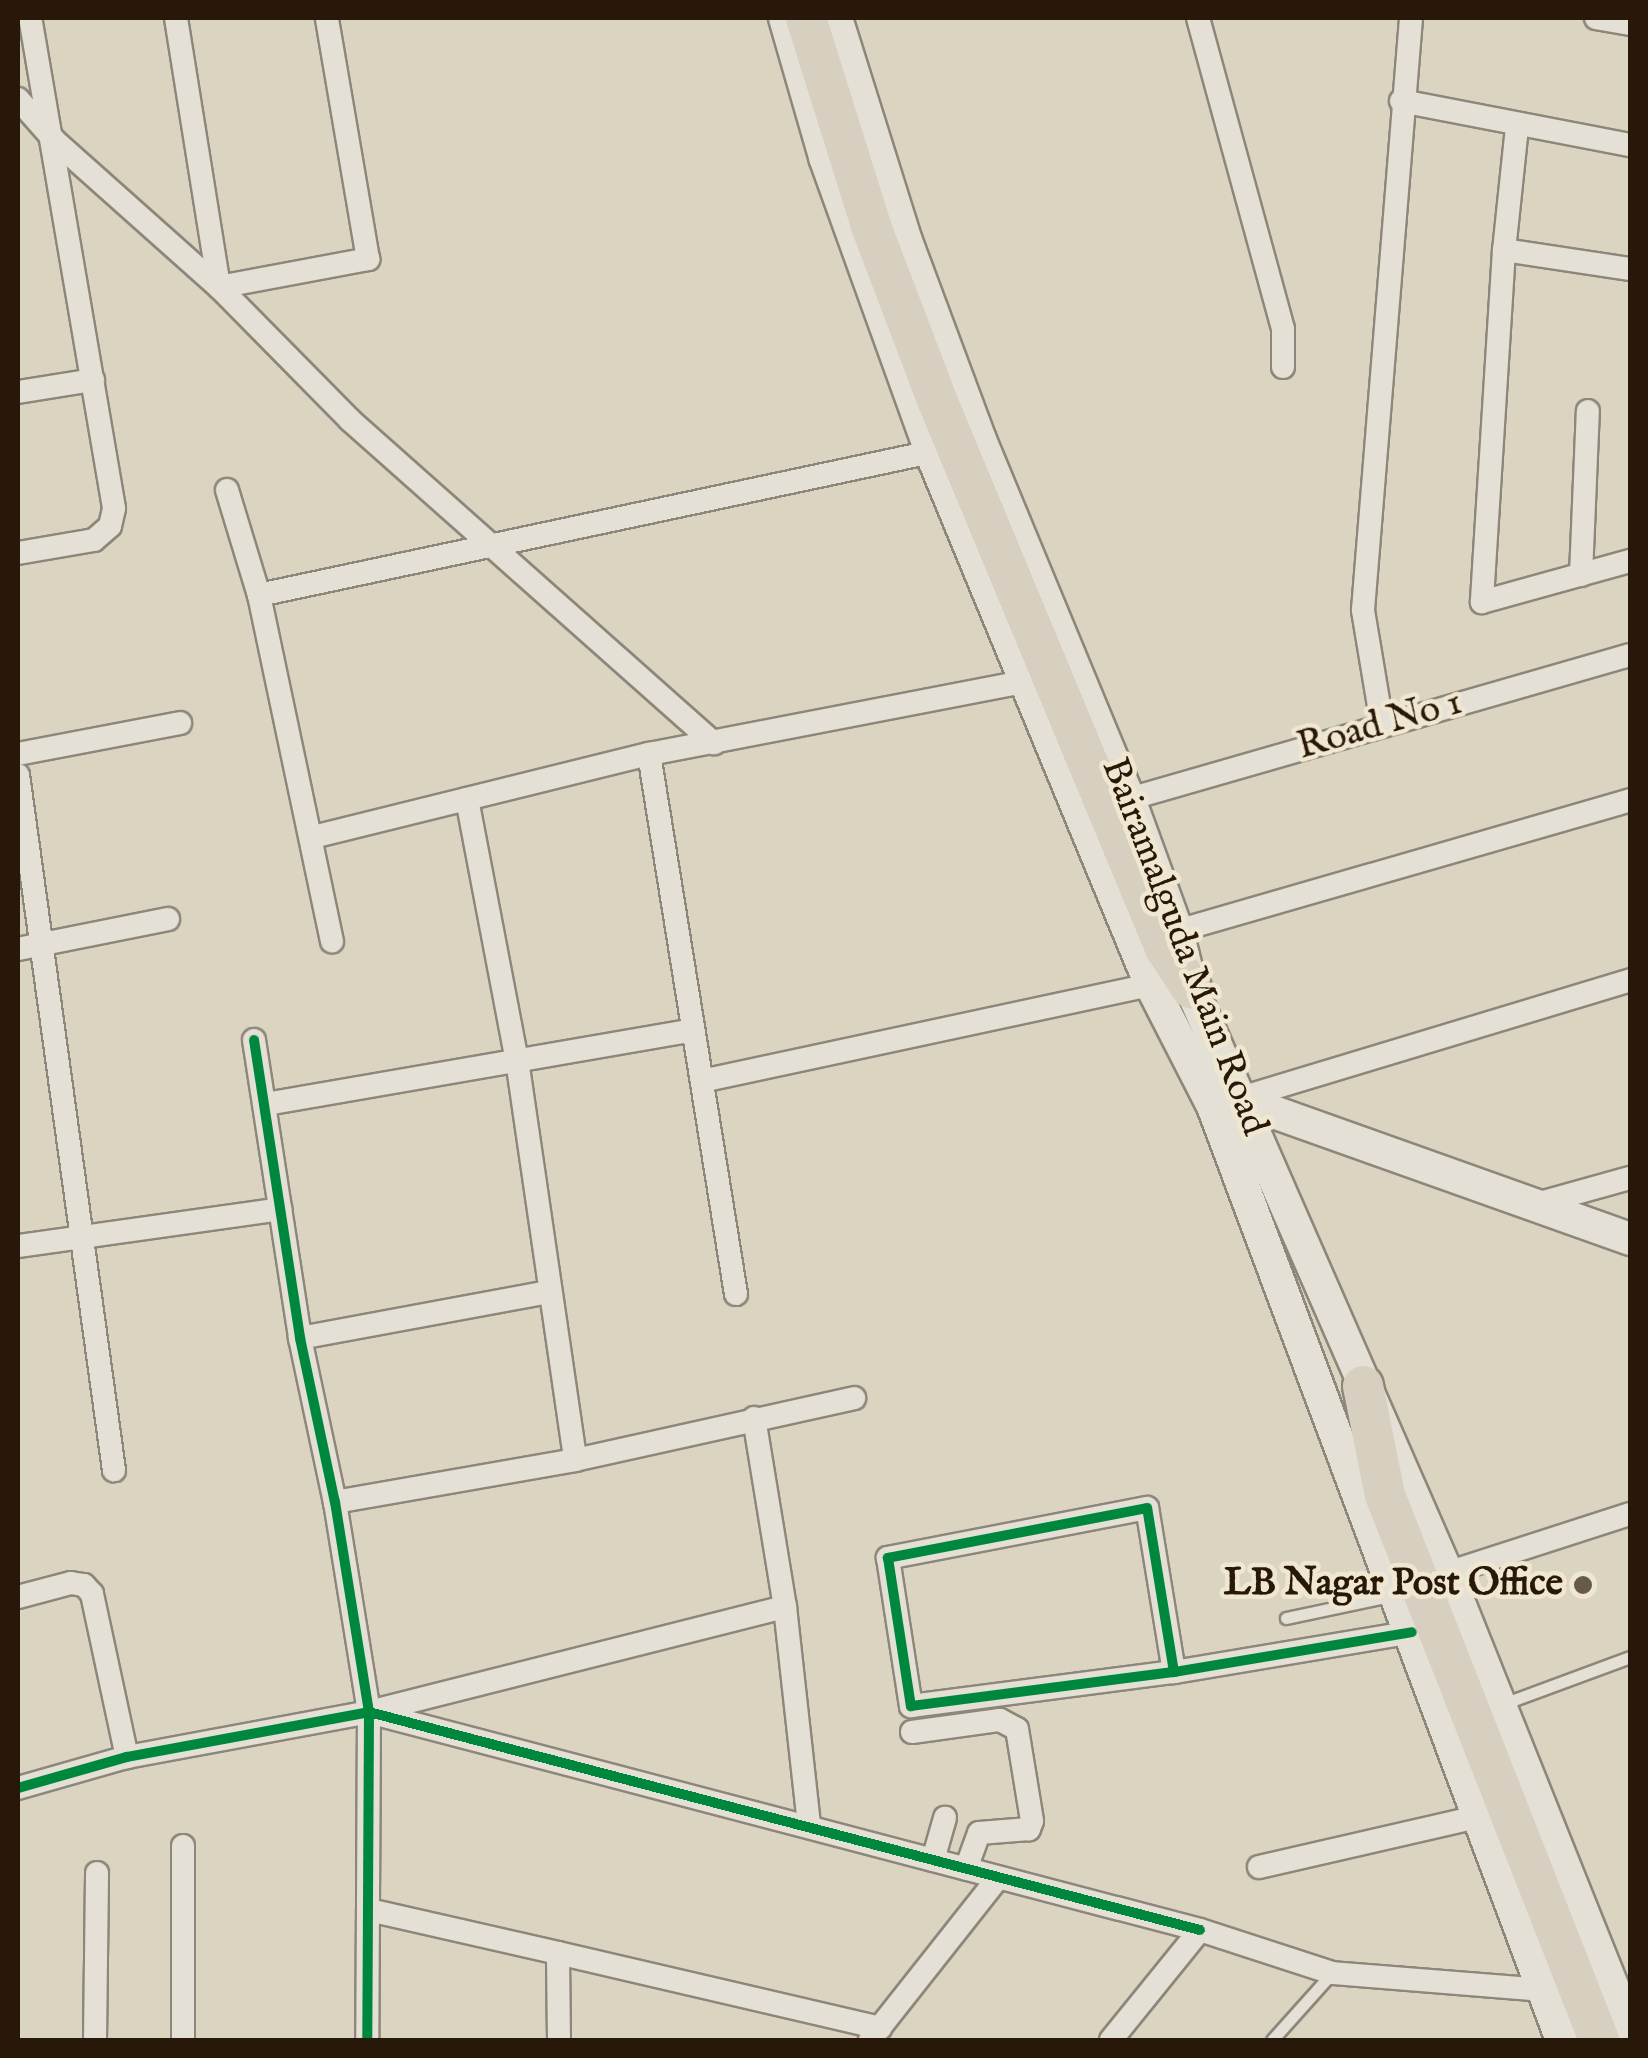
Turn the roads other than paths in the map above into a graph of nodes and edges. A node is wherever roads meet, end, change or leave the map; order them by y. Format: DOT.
graph roads {
  1 [pos="30,18"];
  2 [pos="176,18"];
  3 [pos="327,18"];
  4 [pos="1198,18"];
  5 [pos="1410,18"];
  6 [pos="1596,18"];
  7 [pos="810,22"];
  8 [pos="1630,24"];
  9 [pos="18,99"];
  10 [pos="1401,101"];
  11 [pos="1517,127"];
  12 [pos="55,141"];
  13 [pos="1630,145"];
  14 [pos="1504,250"];
  15 [pos="1630,269"];
  16 [pos="219,287"];
  17 [pos="1283,367"];
  18 [pos="93,380"];
  19 [pos="18,392"];
  20 [pos="1588,411"];
  21 [pos="931,452"];
  22 [pos="227,490"];
  23 [pos="492,543"];
  24 [pos="18,553"];
  25 [pos="1630,561"];
  26 [pos="1581,575"];
  27 [pos="259,595"];
  28 [pos="1630,655"];
  29 [pos="1024,682"];
  30 [pos="180,723"];
  31 [pos="1382,724"];
  32 [pos="714,743"];
  33 [pos="18,754"];
  34 [pos="649,754"];
  35 [pos="18,775"];
  36 [pos="467,799"];
  37 [pos="1130,799"];
  38 [pos="1630,800"];
  39 [pos="313,837"];
  40 [pos="168,919"];
  41 [pos="1177,931"];
  42 [pos="332,941"];
  43 [pos="44,942"];
  44 [pos="18,948"];
  45 [pos="1630,980"];
  46 [pos="1171,987"];
  47 [pos="694,1030"];
  48 [pos="254,1040"];
  49 [pos="517,1060"];
  50 [pos="702,1081"];
  51 [pos="1237,1100"];
  52 [pos="266,1104"];
  53 [pos="1630,1178"];
  54 [pos="1533,1205"];
  55 [pos="280,1208"];
  56 [pos="84,1237"];
  57 [pos="1630,1239"];
  58 [pos="18,1246"];
  59 [pos="548,1292"];
  60 [pos="736,1294"];
  61 [pos="300,1338"];
  62 [pos="1363,1386"];
  63 [pos="854,1398"];
  64 [pos="754,1418"];
  65 [pos="576,1460"];
  66 [pos="114,1470"];
  67 [pos="335,1502"];
  68 [pos="1630,1514"];
  69 [pos="1447,1573"];
  70 [pos="1399,1594"];
  71 [pos="18,1597"];
  72 [pos="785,1607"];
  73 [pos="1286,1618"];
  74 [pos="1412,1632"];
  75 [pos="1630,1657"];
  76 [pos="1174,1672"];
  77 [pos="1500,1705"];
  78 [pos="370,1712"];
  79 [pos="912,1732"];
  80 [pos="127,1757"];
  81 [pos="18,1788"];
  82 [pos="1478,1817"];
  83 [pos="944,1818"];
  84 [pos="809,1824"];
  85 [pos="183,1846"];
  86 [pos="933,1860"];
  87 [pos="1259,1868"];
  88 [pos="966,1869"];
  89 [pos="98,1874"];
  90 [pos="998,1878"];
  91 [pos="369,1910"];
  92 [pos="1200,1930"];
  93 [pos="558,1953"];
  94 [pos="1332,1973"];
  95 [pos="1542,1990"];
  96 [pos="1630,2032"];
  97 [pos="874,2034"];
  98 [pos="95,2040"];
  99 [pos="183,2040"];
  100 [pos="367,2040"];
  101 [pos="559,2040"];
  102 [pos="1111,2040"];
  103 [pos="1272,2040"];
  104 [pos="1562,2040"];
  105 [pos="1599,2040"];
  1 -- 12 [label="street"];
  2 -- 16 [label="street"];
  3 -- 16 [label="street"];
  4 -- 17 [label="street"];
  5 -- 10 [label="street"];
  6 -- 8 [label="street"];
  7 -- 21 [label="main road"];
  7 -- 37 [label="main road, Bairamalguda Main Road"];
  7 -- 46 [label="highway"];
  9 -- 12 [label="street"];
  10 -- 11 [label="street"];
  10 -- 31 [label="street"];
  11 -- 13 [label="street"];
  11 -- 14 [label="street"];
  12 -- 16 [label="street"];
  12 -- 18 [label="street"];
  14 -- 15 [label="street"];
  14 -- 26 [label="street"];
  16 -- 23 [label="street"];
  18 -- 19 [label="street"];
  18 -- 24 [label="street"];
  20 -- 26 [label="street"];
  21 -- 23 [label="street"];
  21 -- 29 [label="main road"];
  22 -- 27 [label="street"];
  23 -- 27 [label="street"];
  23 -- 32 [label="street"];
  25 -- 26 [label="street"];
  27 -- 39 [label="street"];
  28 -- 31 [label="street, Road No 1"];
  29 -- 32 [label="street"];
  29 -- 46 [label="main road"];
  30 -- 33 [label="street"];
  31 -- 37 [label="street, Road No 1"];
  32 -- 34 [label="street"];
  34 -- 36 [label="street"];
  34 -- 47 [label="street"];
  35 -- 43 [label="street"];
  36 -- 39 [label="street"];
  36 -- 49 [label="street"];
  37 -- 41 [label="main road, Bairamalguda Main Road"];
  38 -- 41 [label="street"];
  39 -- 42 [label="street"];
  40 -- 43 [label="street"];
  41 -- 46 [label="main road, Bairamalguda Main Road"];
  43 -- 44 [label="street"];
  43 -- 56 [label="street"];
  45 -- 51 [label="street"];
  46 -- 50 [label="street"];
  46 -- 51 [label="main road, Bairamalguda Main Road"];
  46 -- 70 [label="main road"];
  47 -- 49 [label="street"];
  47 -- 50 [label="street"];
  48 -- 52 [label="street"];
  49 -- 52 [label="street"];
  49 -- 59 [label="street"];
  50 -- 60 [label="street"];
  51 -- 54 [label="main road"];
  51 -- 62 [label="main road, Bairamalguda Main Road"];
  52 -- 55 [label="street"];
  53 -- 54 [label="street"];
  54 -- 57 [label="main road"];
  55 -- 56 [label="street"];
  55 -- 61 [label="street"];
  56 -- 58 [label="street"];
  56 -- 66 [label="street"];
  59 -- 61 [label="street"];
  59 -- 65 [label="street"];
  61 -- 67 [label="street"];
  62 -- 69 [label="main road, Bairamalguda Main Road"];
  62 -- 105 [label="highway"];
  63 -- 64 [label="street"];
  64 -- 65 [label="street"];
  64 -- 72 [label="street"];
  65 -- 67 [label="street"];
  67 -- 78 [label="street"];
  68 -- 69 [label="street"];
  69 -- 77 [label="main road, Bairamalguda Main Road"];
  70 -- 73 [label="lane"];
  70 -- 74 [label="main road"];
  71 -- 80 [label="street"];
  72 -- 78 [label="street"];
  72 -- 84 [label="street"];
  74 -- 76 [label="street"];
  74 -- 82 [label="main road"];
  75 -- 77 [label="lane"];
  76 -- 76 [label="street"];
  77 -- 96 [label="main road, Bairamalguda Main Road"];
  78 -- 80 [label="street"];
  78 -- 84 [label="street"];
  78 -- 91 [label="street"];
  79 -- 88 [label="street"];
  80 -- 81 [label="street"];
  82 -- 87 [label="street"];
  82 -- 95 [label="main road"];
  83 -- 86 [label="street"];
  84 -- 86 [label="street"];
  85 -- 99 [label="street"];
  86 -- 88 [label="street"];
  88 -- 90 [label="street"];
  89 -- 98 [label="street"];
  90 -- 92 [label="street"];
  90 -- 97 [label="street"];
  91 -- 93 [label="street"];
  91 -- 100 [label="street"];
  92 -- 94 [label="street"];
  92 -- 102 [label="street"];
  93 -- 97 [label="street"];
  93 -- 101 [label="street"];
  94 -- 95 [label="street"];
  94 -- 103 [label="lane"];
  95 -- 104 [label="main road"];
}
